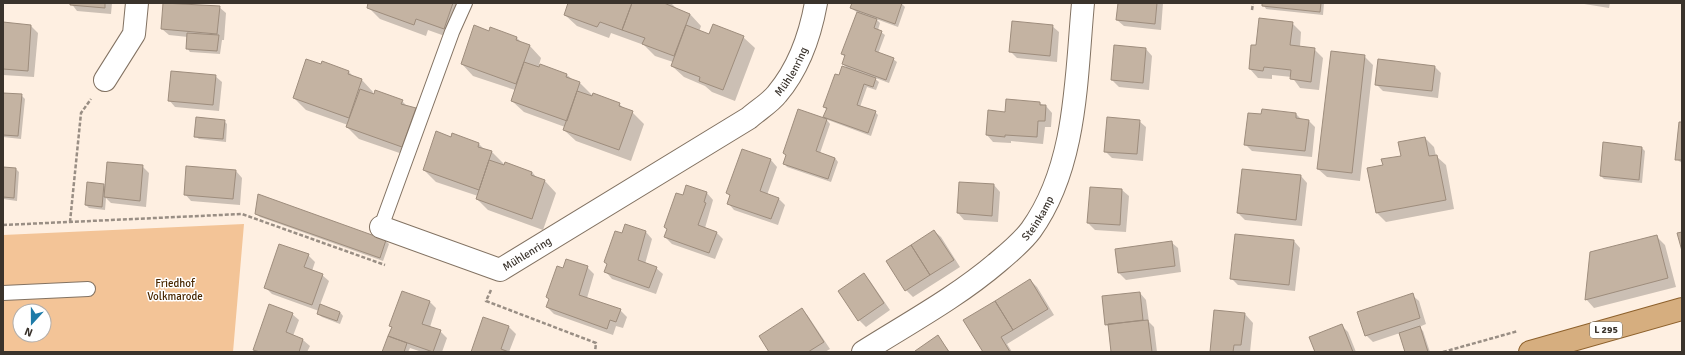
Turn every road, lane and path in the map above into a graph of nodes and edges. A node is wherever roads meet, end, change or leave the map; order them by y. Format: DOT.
graph roads {
  1 [pos="137,3"];
  2 [pos="465,3"];
  3 [pos="816,3"];
  4 [pos="1083,3"];
  5 [pos="1253,3"];
  6 [pos="1252,10"];
  7 [pos="105,80"];
  8 [pos="70,222"];
  9 [pos="3,225"];
  10 [pos="381,227"];
  11 [pos="385,265"];
  12 [pos="500,270"];
  13 [pos="88,289"];
  14 [pos="3,293"];
  15 [pos="1682,310"];
  16 [pos="595,352"];
  17 [pos="863,352"];
  18 [pos="1530,352"];
  1 -- 7 [label="street"];
  2 -- 10 [label="lane, Mühlenring"];
  3 -- 12 [label="street, Mühlenring"];
  4 -- 17 [label="street, Steinkamp"];
  5 -- 6 [label="path"];
  7 -- 8 [label="path"];
  8 -- 9 [label="path"];
  8 -- 11 [label="path"];
  10 -- 12 [label="street, Mühlenring"];
  12 -- 16 [label="path"];
  13 -- 14 [label="lane"];
  15 -- 18 [label="main road, L 295"];
}
